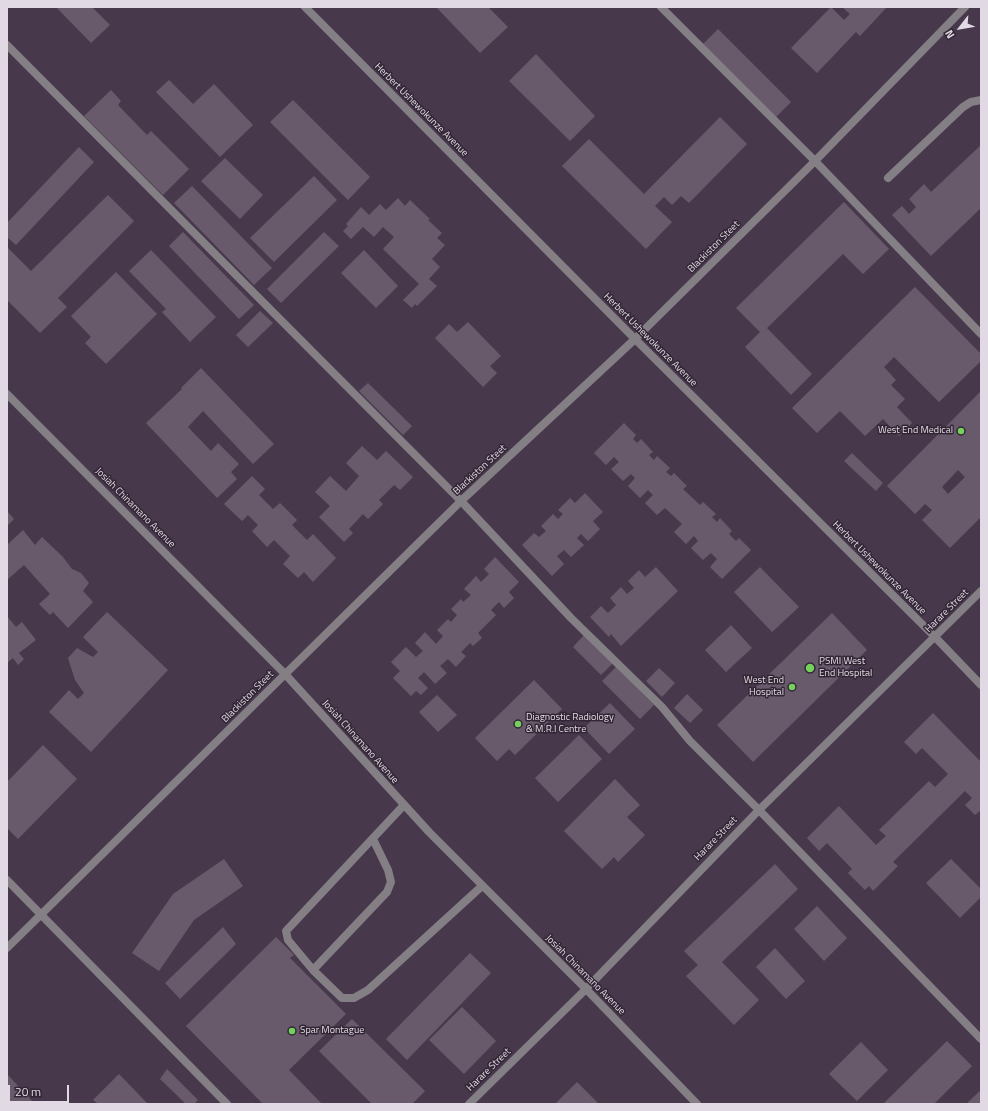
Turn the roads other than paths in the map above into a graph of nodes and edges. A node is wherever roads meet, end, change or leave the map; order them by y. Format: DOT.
graph roads {
  1 [pos="305,7"];
  2 [pos="660,7"];
  3 [pos="965,7"];
  4 [pos="7,45"];
  5 [pos="981,100"];
  6 [pos="815,161"];
  7 [pos="888,178"];
  8 [pos="981,334"];
  9 [pos="635,339"];
  10 [pos="7,394"];
  11 [pos="461,501"];
  12 [pos="981,591"];
  13 [pos="935,637"];
  14 [pos="285,674"];
  15 [pos="981,686"];
  16 [pos="404,805"];
  17 [pos="759,810"];
  18 [pos="373,839"];
  19 [pos="7,880"];
  20 [pos="482,886"];
  21 [pos="42,914"];
  22 [pos="7,948"];
  23 [pos="313,970"];
  24 [pos="586,989"];
  25 [pos="981,1039"];
  26 [pos="227,1104"];
  27 [pos="469,1104"];
  28 [pos="697,1104"];
  1 -- 9 [label="street, Herbert Ushewokunze Avenue"];
  2 -- 6 [label="street"];
  3 -- 6 [label="street, Blackiston Steet"];
  4 -- 11 [label="street"];
  5 -- 7 [label="street"];
  6 -- 8 [label="street"];
  6 -- 9 [label="street, Blackiston Steet"];
  9 -- 11 [label="street, Blackiston Steet"];
  9 -- 13 [label="street, Herbert Ushewokunze Avenue"];
  10 -- 14 [label="street, Josiah Chinamano Avenue"];
  11 -- 14 [label="street, Blackiston Steet"];
  11 -- 17 [label="street"];
  12 -- 13 [label="street, Harare Street"];
  13 -- 15 [label="street, Herbert Ushewokunze Avenue"];
  13 -- 17 [label="street, Harare Street"];
  14 -- 16 [label="street, Josiah Chinamano Avenue"];
  14 -- 21 [label="street, Blackiston Steet"];
  16 -- 18 [label="street"];
  16 -- 20 [label="street, Josiah Chinamano Avenue"];
  17 -- 24 [label="street, Harare Street"];
  17 -- 25 [label="street"];
  18 -- 23 [label="street"];
  18 -- 23 [label="street"];
  19 -- 21 [label="street"];
  20 -- 23 [label="street"];
  20 -- 24 [label="street, Josiah Chinamano Avenue"];
  21 -- 22 [label="street, Blackiston Steet"];
  21 -- 26 [label="street"];
  24 -- 27 [label="street, Harare Street"];
  24 -- 28 [label="street, Josiah Chinamano Avenue"];
}
